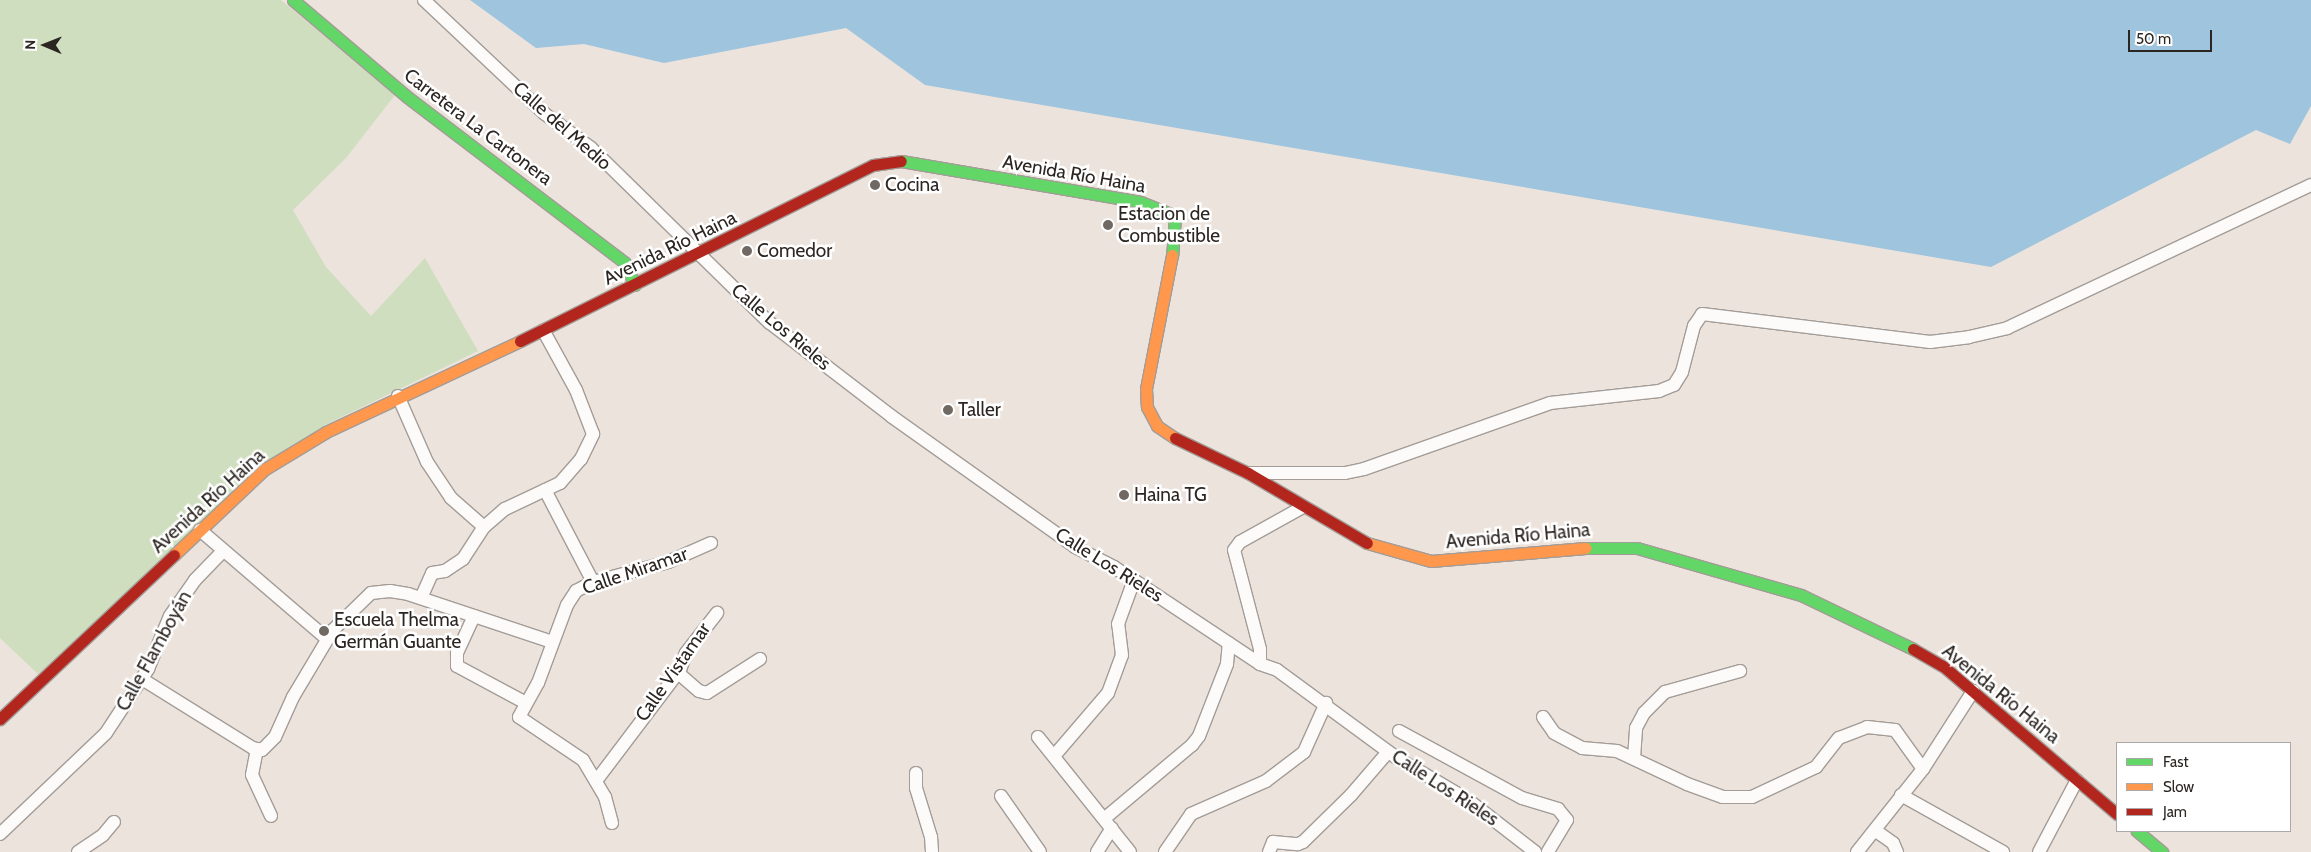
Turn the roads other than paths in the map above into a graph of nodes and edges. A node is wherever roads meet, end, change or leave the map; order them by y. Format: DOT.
graph roads {
  1 [pos="293,0"];
  2 [pos="424,0"];
  3 [pos="2311,185"];
  4 [pos="698,254"];
  5 [pos="635,285"];
  6 [pos="543,330"];
  7 [pos="398,396"];
  8 [pos="1248,473"];
  9 [pos="545,490"];
  10 [pos="1303,507"];
  11 [pos="484,527"];
  12 [pos="200,530"];
  13 [pos="711,543"];
  14 [pos="223,551"];
  15 [pos="1134,580"];
  16 [pos="593,582"];
  17 [pos="421,598"];
  18 [pos="717,613"];
  19 [pos="474,616"];
  20 [pos="327,640"];
  21 [pos="552,642"];
  22 [pos="1229,643"];
  23 [pos="760,659"];
  24 [pos="1260,664"];
  25 [pos="1740,671"];
  26 [pos="678,672"];
  27 [pos="142,679"];
  28 [pos="1973,691"];
  29 [pos="526,703"];
  30 [pos="1326,703"];
  31 [pos="1543,717"];
  32 [pos="0,719"];
  33 [pos="1399,731"];
  34 [pos="1038,737"];
  35 [pos="255,749"];
  36 [pos="1388,752"];
  37 [pos="1054,756"];
  38 [pos="1634,758"];
  39 [pos="1923,769"];
  40 [pos="916,773"];
  41 [pos="2077,780"];
  42 [pos="596,781"];
  43 [pos="1901,795"];
  44 [pos="1001,796"];
  45 [pos="2116,813"];
  46 [pos="271,816"];
  47 [pos="114,822"];
  48 [pos="612,823"];
  49 [pos="1109,823"];
  50 [pos="1876,831"];
  51 [pos="2138,832"];
  52 [pos="0,834"];
  53 [pos="78,852"];
  54 [pos="932,852"];
  55 [pos="1040,852"];
  56 [pos="1097,852"];
  57 [pos="1130,852"];
  58 [pos="1165,852"];
  59 [pos="1269,852"];
  60 [pos="1535,852"];
  61 [pos="1548,852"];
  62 [pos="1858,852"];
  63 [pos="1897,852"];
  64 [pos="2003,852"];
  65 [pos="2039,852"];
  66 [pos="2162,852"];
  1 -- 5 [label="street, Carretera La Cartonera"];
  2 -- 4 [label="street, Calle del Medio"];
  3 -- 8 [label="street"];
  4 -- 5 [label="street, Avenida Río Haina"];
  4 -- 8 [label="street, Avenida Río Haina"];
  4 -- 15 [label="street, Calle Los Rieles"];
  5 -- 6 [label="street, Avenida Río Haina"];
  6 -- 7 [label="street, Avenida Río Haina"];
  6 -- 9 [label="street"];
  7 -- 11 [label="street"];
  7 -- 12 [label="street, Avenida Río Haina"];
  8 -- 10 [label="street, Avenida Río Haina"];
  9 -- 11 [label="street"];
  9 -- 16 [label="street"];
  10 -- 24 [label="street"];
  10 -- 28 [label="street, Avenida Río Haina"];
  11 -- 17 [label="street"];
  12 -- 14 [label="street"];
  12 -- 32 [label="street, Avenida Río Haina"];
  13 -- 16 [label="street, Calle Miramar"];
  14 -- 20 [label="street"];
  14 -- 27 [label="street, Calle Flamboyán"];
  15 -- 22 [label="street, Calle Los Rieles"];
  15 -- 37 [label="street"];
  16 -- 21 [label="street, Calle Miramar"];
  17 -- 19 [label="street"];
  17 -- 20 [label="street"];
  18 -- 26 [label="street, Calle Vistamar"];
  19 -- 21 [label="street"];
  19 -- 29 [label="street"];
  20 -- 35 [label="street"];
  21 -- 29 [label="street, Calle Miramar"];
  22 -- 24 [label="street, Calle Los Rieles"];
  22 -- 49 [label="street"];
  23 -- 26 [label="street"];
  24 -- 30 [label="street, Calle Los Rieles"];
  25 -- 38 [label="street"];
  26 -- 42 [label="street, Calle Vistamar"];
  27 -- 35 [label="street"];
  27 -- 52 [label="street, Calle Flamboyán"];
  28 -- 39 [label="street"];
  28 -- 41 [label="street, Avenida Río Haina"];
  29 -- 42 [label="street, Calle Miramar"];
  30 -- 36 [label="street, Calle Los Rieles"];
  30 -- 58 [label="street"];
  31 -- 38 [label="street"];
  33 -- 61 [label="street"];
  34 -- 37 [label="street"];
  35 -- 46 [label="street"];
  36 -- 59 [label="street"];
  36 -- 60 [label="street, Calle Los Rieles"];
  37 -- 49 [label="street"];
  38 -- 39 [label="street"];
  39 -- 43 [label="street"];
  40 -- 54 [label="street"];
  41 -- 45 [label="street, Avenida Río Haina"];
  41 -- 65 [label="street"];
  42 -- 48 [label="street"];
  43 -- 50 [label="street"];
  43 -- 64 [label="street"];
  44 -- 55 [label="street"];
  47 -- 53 [label="street"];
  49 -- 56 [label="street"];
  49 -- 57 [label="street"];
  50 -- 62 [label="street"];
  50 -- 63 [label="street"];
  51 -- 66 [label="street"];
}
